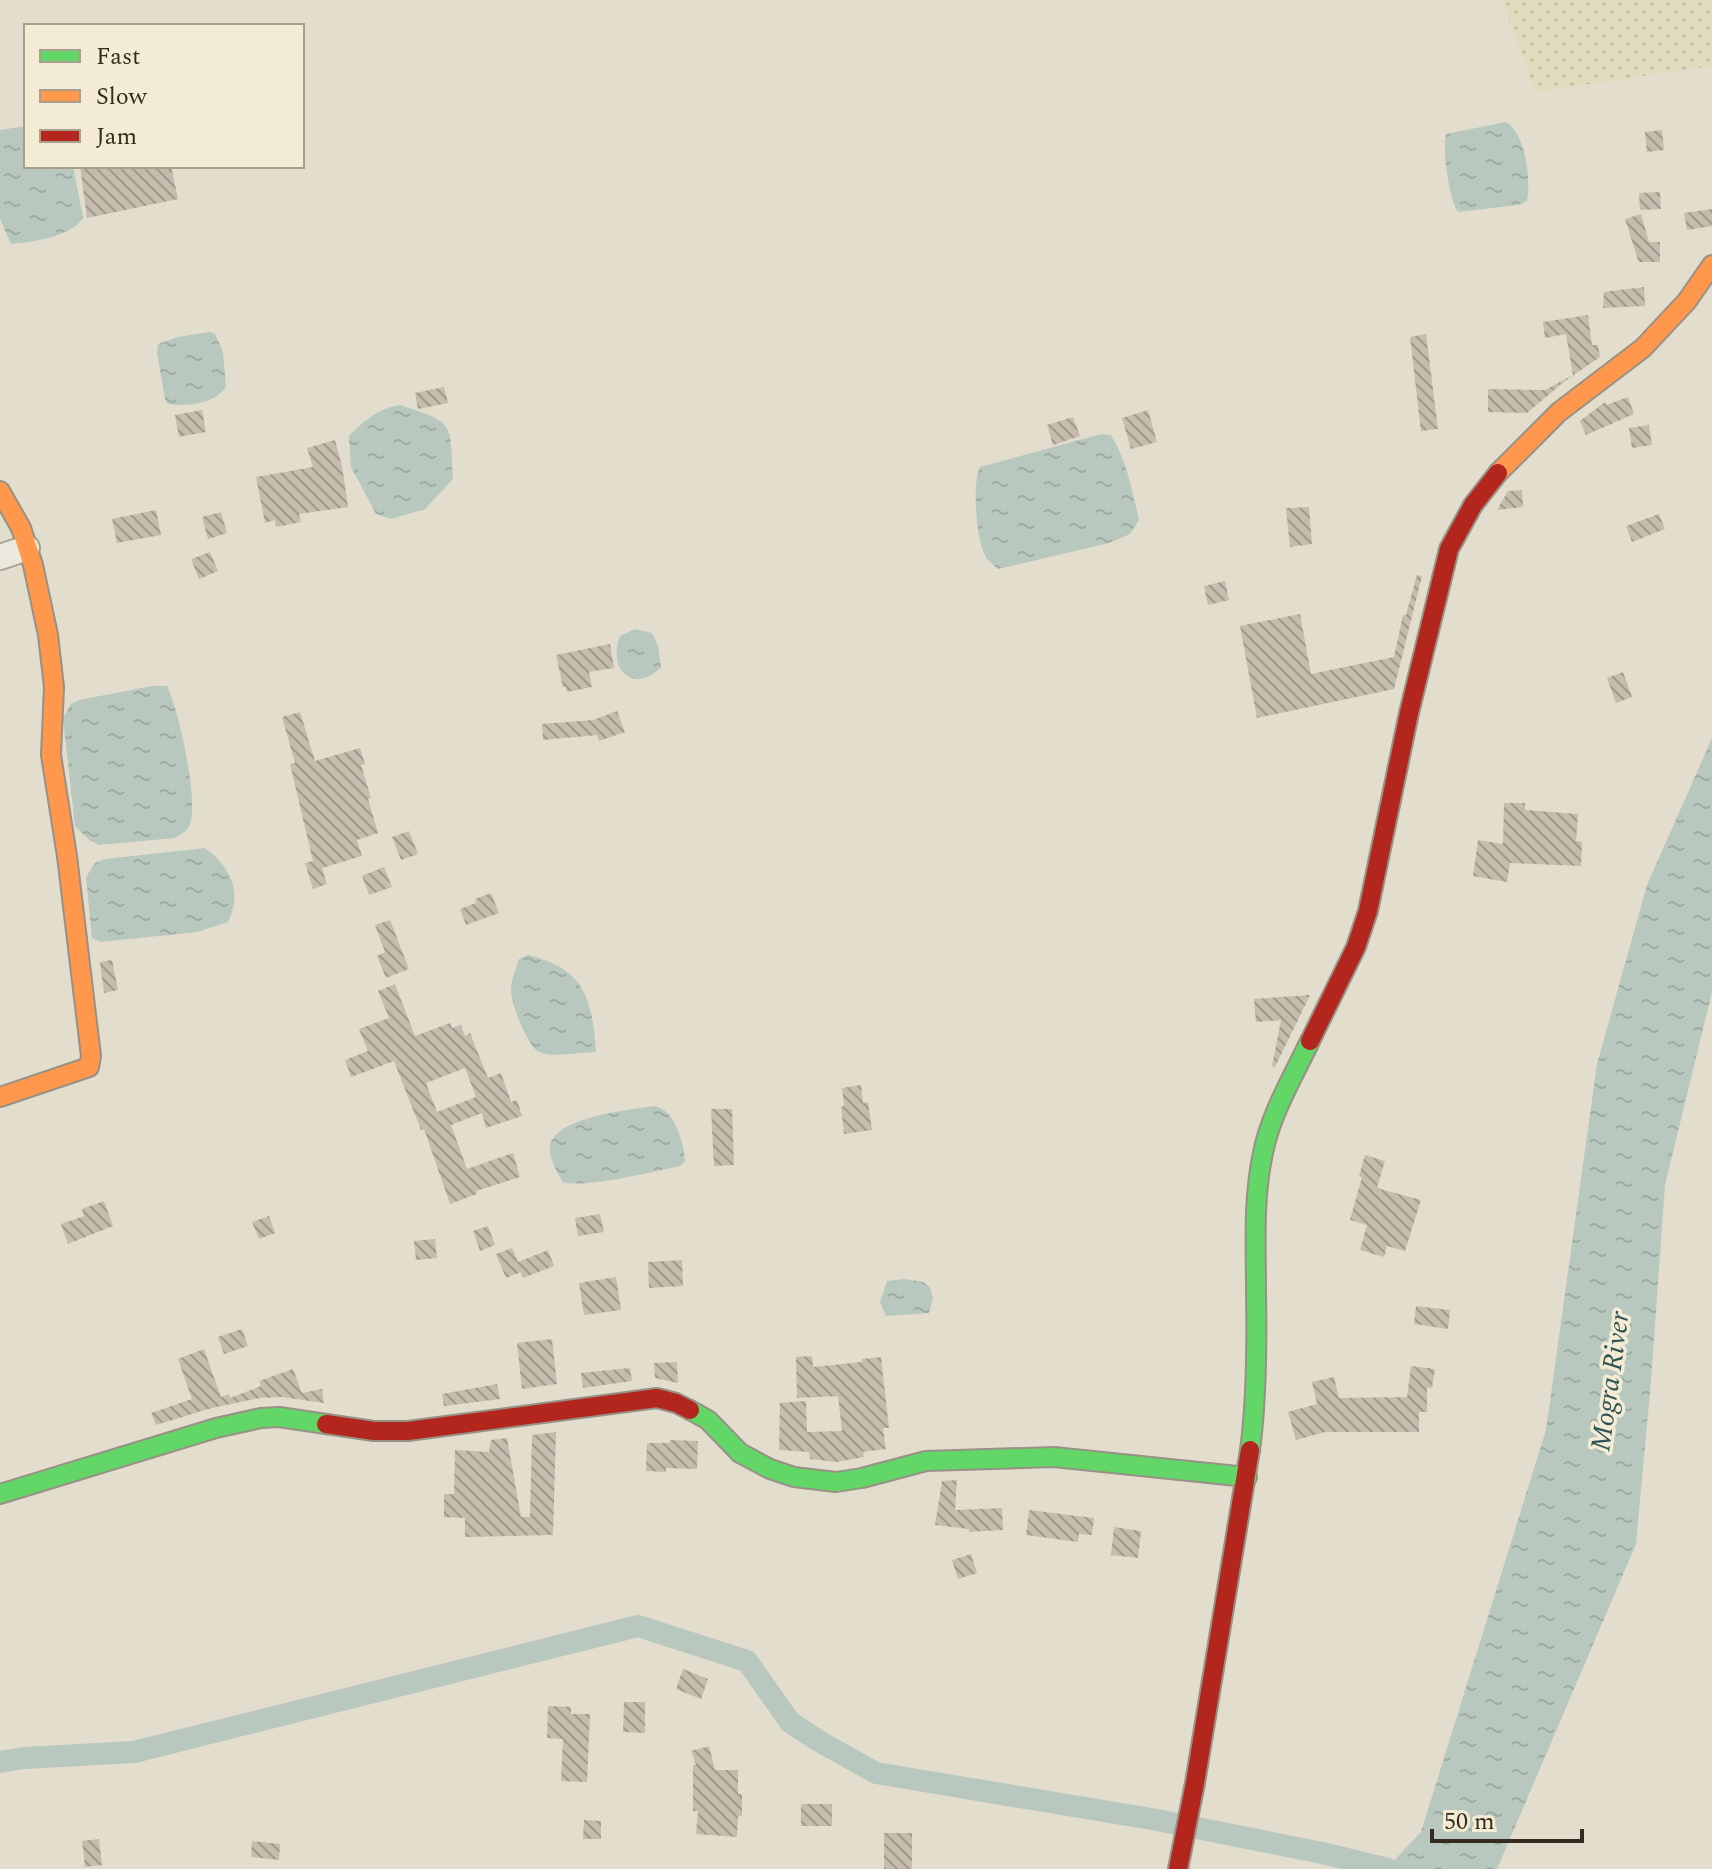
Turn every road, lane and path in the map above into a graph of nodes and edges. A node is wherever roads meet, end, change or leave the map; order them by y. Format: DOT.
graph roads {
  1 [pos="1711,268"];
  2 [pos="0,491"];
  3 [pos="27,548"];
  4 [pos="0,557"];
  5 [pos="0,1097"];
  6 [pos="1247,1477"];
  7 [pos="0,1494"];
  8 [pos="1179,1864"];
  1 -- 6 [label="street"];
  2 -- 3 [label="street"];
  3 -- 4 [label="street"];
  3 -- 5 [label="street"];
  6 -- 7 [label="street"];
  6 -- 8 [label="street"];
}
